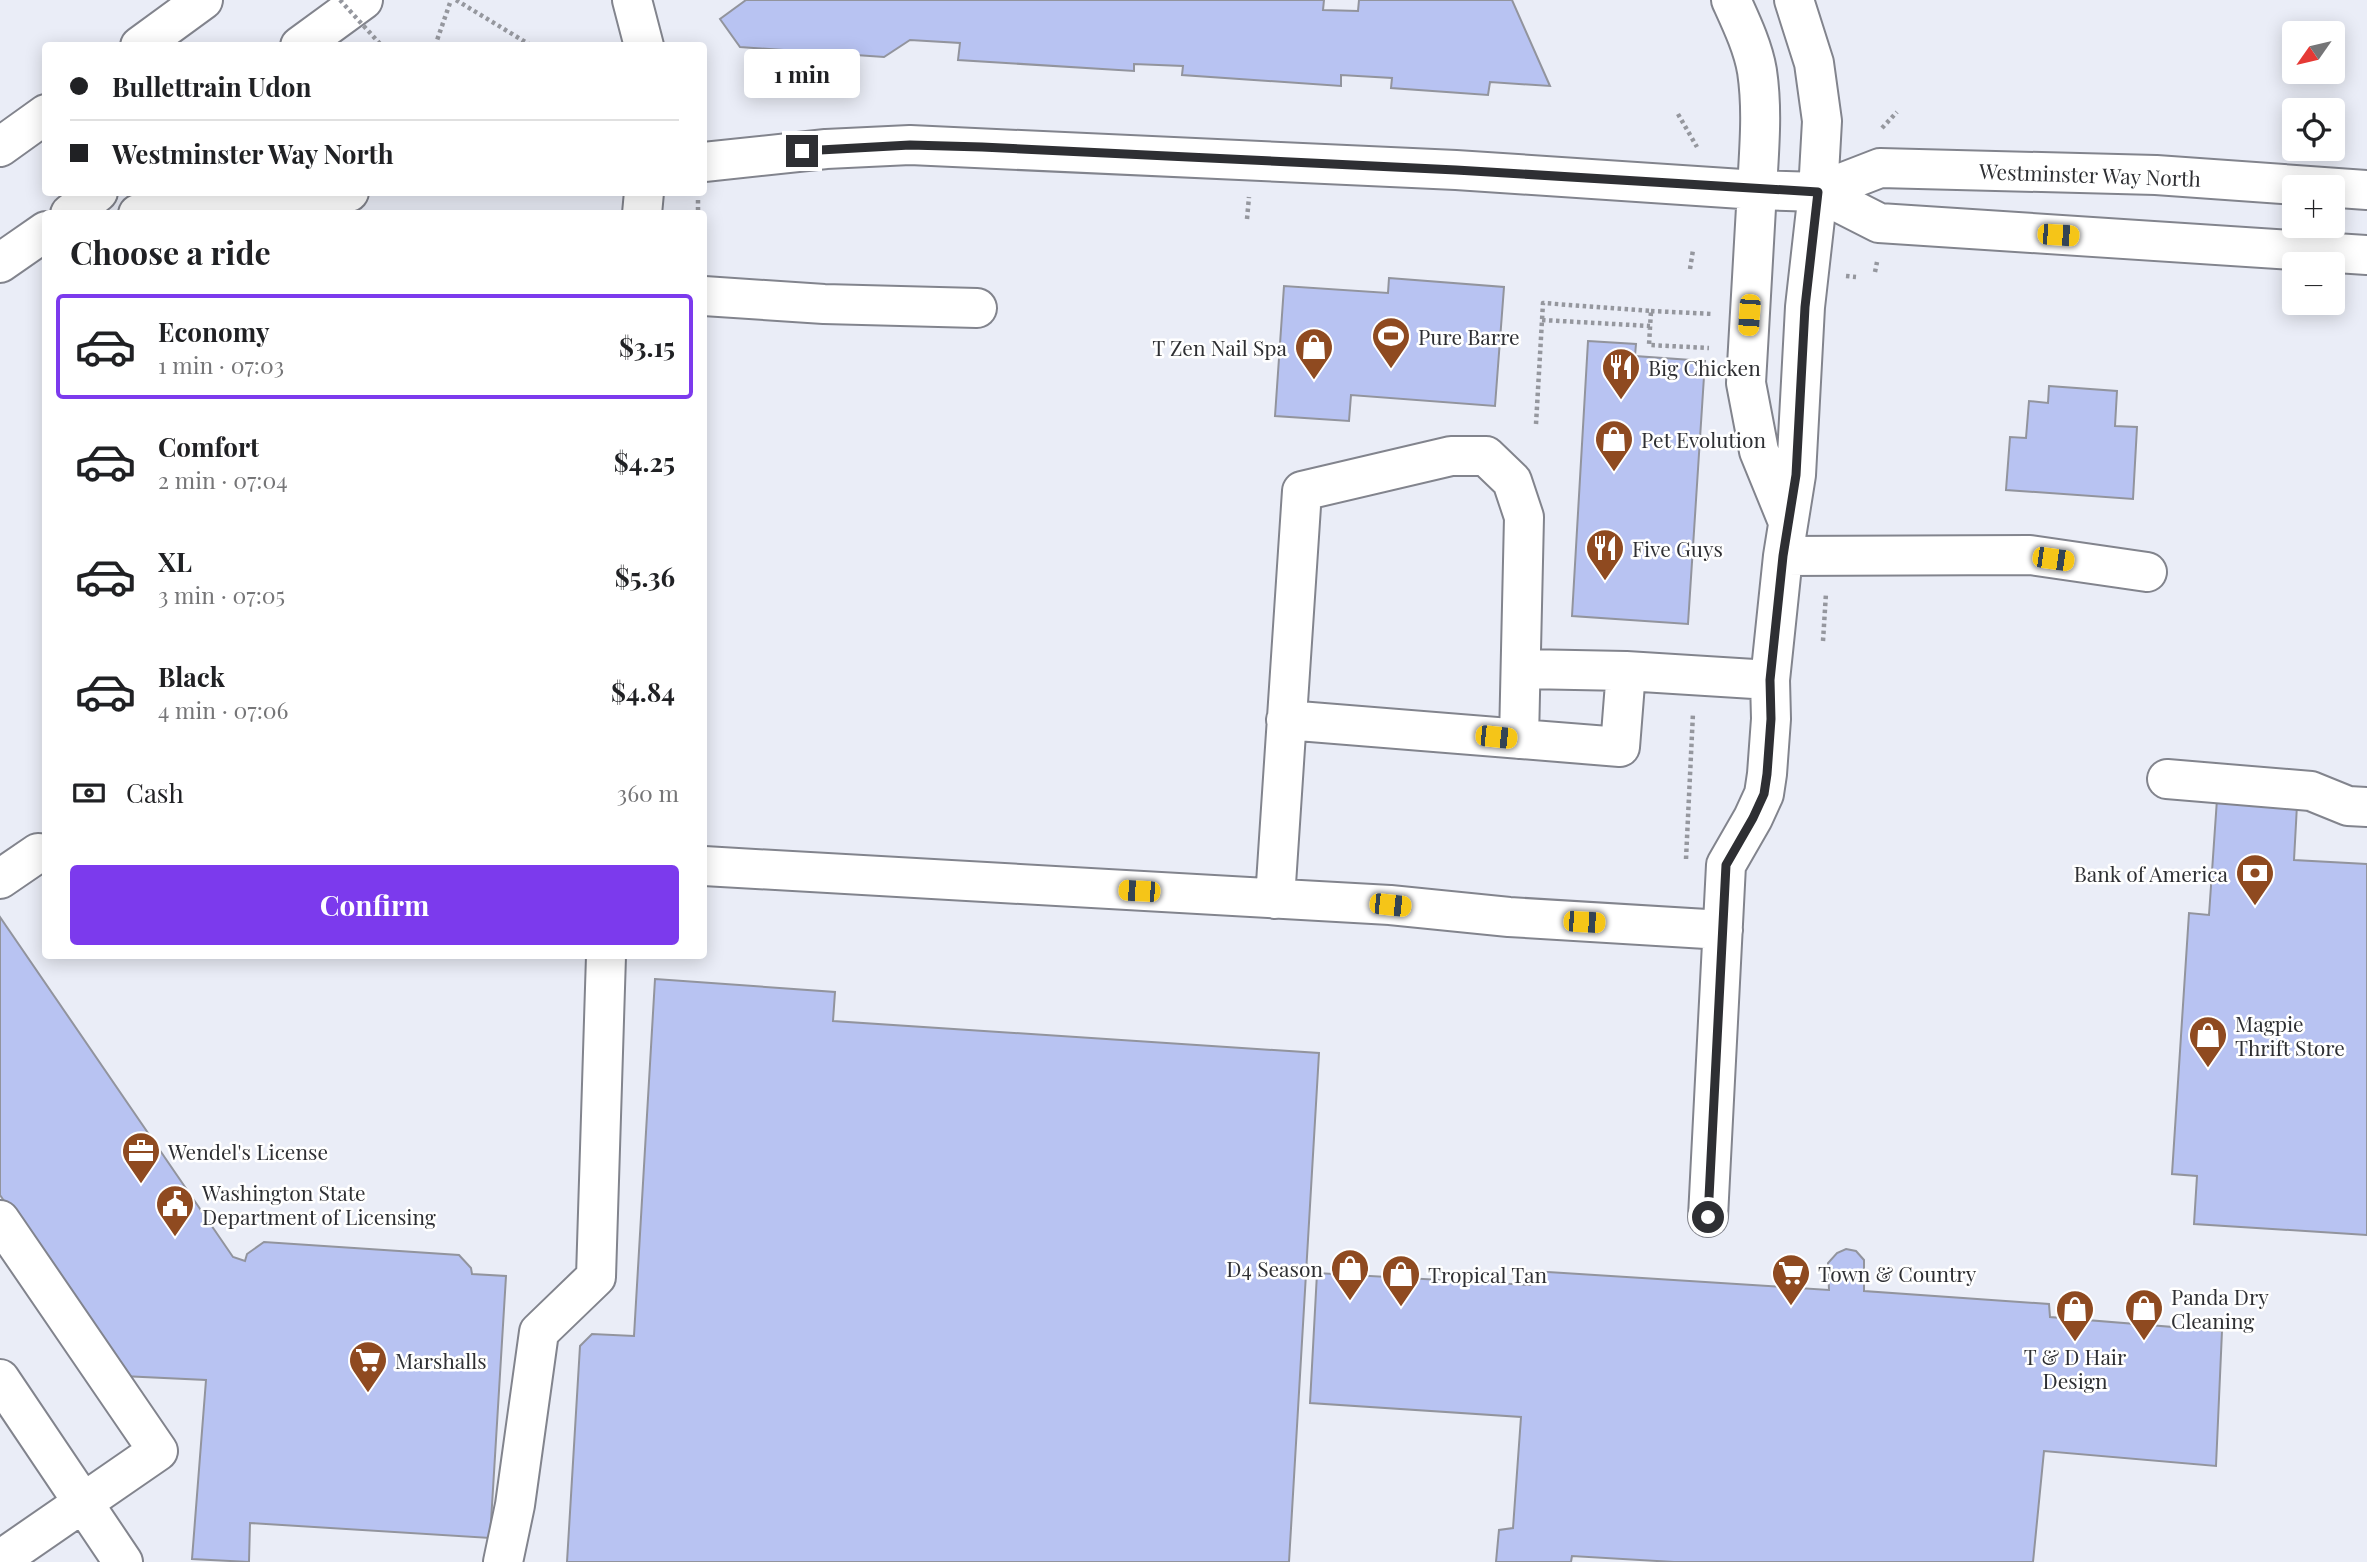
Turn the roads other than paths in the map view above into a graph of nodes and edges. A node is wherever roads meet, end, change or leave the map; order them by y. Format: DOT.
graph roads {
  1 [pos="203,0"];
  2 [pos="363,0"];
  3 [pos="632,0"];
  4 [pos="1731,0"];
  5 [pos="1794,0"];
  6 [pos="145,42"];
  7 [pos="305,42"];
  8 [pos="643,42"];
  9 [pos="42,117"];
  10 [pos="0,147"];
  11 [pos="707,177"];
  12 [pos="1757,190"];
  13 [pos="2367,190"];
  14 [pos="1818,192"];
  15 [pos="94,196"];
  16 [pos="298,196"];
  17 [pos="75,210"];
  18 [pos="161,210"];
  19 [pos="42,234"];
  20 [pos="2367,255"];
  21 [pos="0,263"];
  22 [pos="707,296"];
  23 [pos="976,308"];
  24 [pos="1785,539"];
  25 [pos="2147,572"];
  26 [pos="1521,669"];
  27 [pos="1626,671"];
  28 [pos="1770,680"];
  29 [pos="1286,720"];
  30 [pos="1519,739"];
  31 [pos="2167,779"];
  32 [pos="2367,807"];
  33 [pos="38,853"];
  34 [pos="707,866"];
  35 [pos="0,879"];
  36 [pos="1275,899"];
  37 [pos="1723,930"];
  38 [pos="606,959"];
  39 [pos="1708,1217"];
  40 [pos="0,1220"];
  41 [pos="0,1379"];
  42 [pos="83,1503"];
  43 [pos="0,1560"];
  44 [pos="123,1562"];
  45 [pos="503,1562"];
  1 -- 6 [label="main road"];
  2 -- 7 [label="main road"];
  3 -- 8 [label="main road"];
  4 -- 12 [label="main road"];
  5 -- 14 [label="main road"];
  9 -- 10 [label="main road"];
  11 -- 12 [label="main road, Westminster Way North"];
  12 -- 14 [label="main road, Westminster Way North"];
  12 -- 24 [label="main road"];
  13 -- 14 [label="main road, Westminster Way North"];
  14 -- 20 [label="main road, Westminster Way North"];
  14 -- 24 [label="main road"];
  15 -- 17 [label="main road"];
  16 -- 18 [label="main road"];
  19 -- 21 [label="main road"];
  22 -- 23 [label="main road"];
  24 -- 25 [label="main road"];
  24 -- 28 [label="main road"];
  26 -- 27 [label="main road"];
  26 -- 29 [label="main road"];
  26 -- 30 [label="main road"];
  27 -- 28 [label="main road"];
  27 -- 30 [label="main road"];
  28 -- 37 [label="main road"];
  29 -- 30 [label="main road"];
  29 -- 36 [label="main road"];
  31 -- 32 [label="main road"];
  33 -- 35 [label="main road"];
  34 -- 36 [label="main road"];
  36 -- 37 [label="main road"];
  37 -- 39 [label="main road"];
  38 -- 45 [label="main road"];
  40 -- 42 [label="main road"];
  41 -- 42 [label="main road"];
  42 -- 43 [label="main road"];
  42 -- 44 [label="main road"];
}
